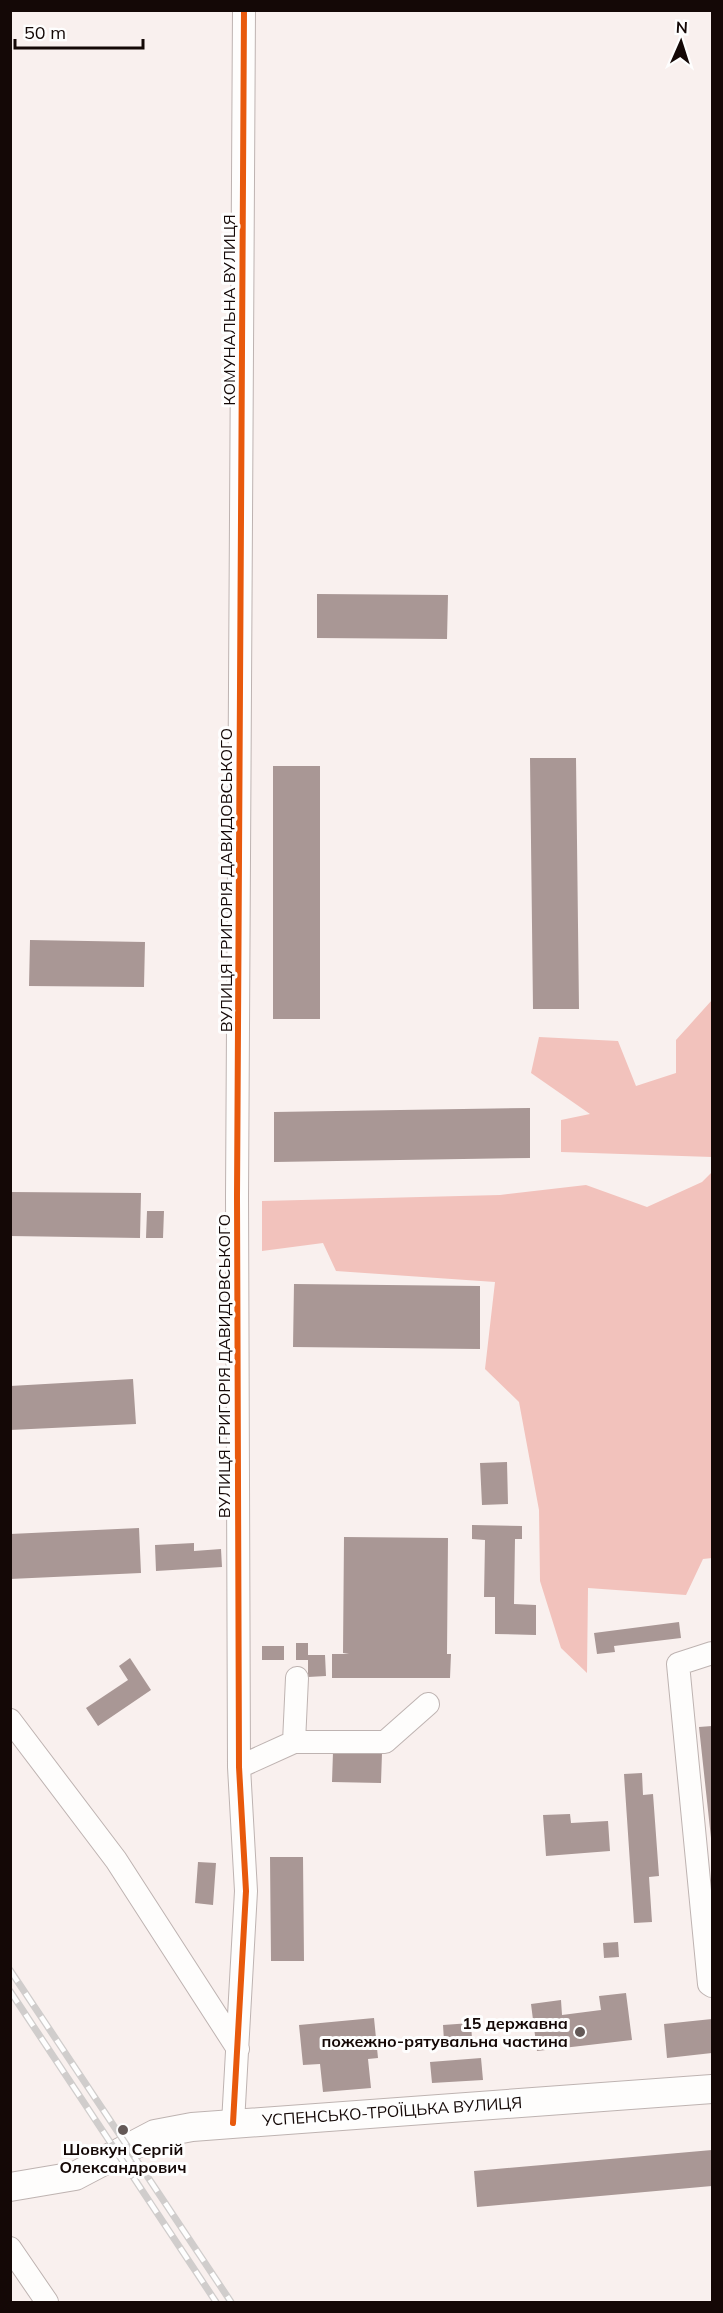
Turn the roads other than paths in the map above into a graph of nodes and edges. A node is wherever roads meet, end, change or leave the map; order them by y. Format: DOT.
graph roads {
  1 [pos="244,10"];
  2 [pos="242,610"];
  3 [pos="712,1653"];
  4 [pos="297,1678"];
  5 [pos="428,1704"];
  6 [pos="10,1720"];
  7 [pos="294,1742"];
  8 [pos="239,1767"];
  9 [pos="712,1986"];
  10 [pos="238,2049"];
  11 [pos="712,2089"];
  12 [pos="233,2123"];
  13 [pos="10,2187"];
  14 [pos="10,2248"];
  15 [pos="47,2302"];
  1 -- 2 [label="street, КОМУНАЛЬНА ВУЛИЦЯ"];
  2 -- 8 [label="street, ВУЛИЦЯ ГРИГОРІЯ ДАВИДОВСЬКОГО"];
  3 -- 9 [label="street"];
  4 -- 7 [label="street"];
  5 -- 7 [label="street"];
  6 -- 10 [label="street"];
  7 -- 8 [label="street"];
  8 -- 10 [label="street, ВУЛИЦЯ ГРИГОРІЯ ДАВИДОВСЬКОГО"];
  10 -- 12 [label="street, ВУЛИЦЯ ГРИГОРІЯ ДАВИДОВСЬКОГО"];
  11 -- 12 [label="main road, УСПЕНСЬКО-ТРОЇЦЬКА ВУЛИЦЯ"];
  12 -- 13 [label="main road, УСПЕНСЬКО-ТРОЇЦЬКА ВУЛИЦЯ"];
  14 -- 15 [label="street"];
}
